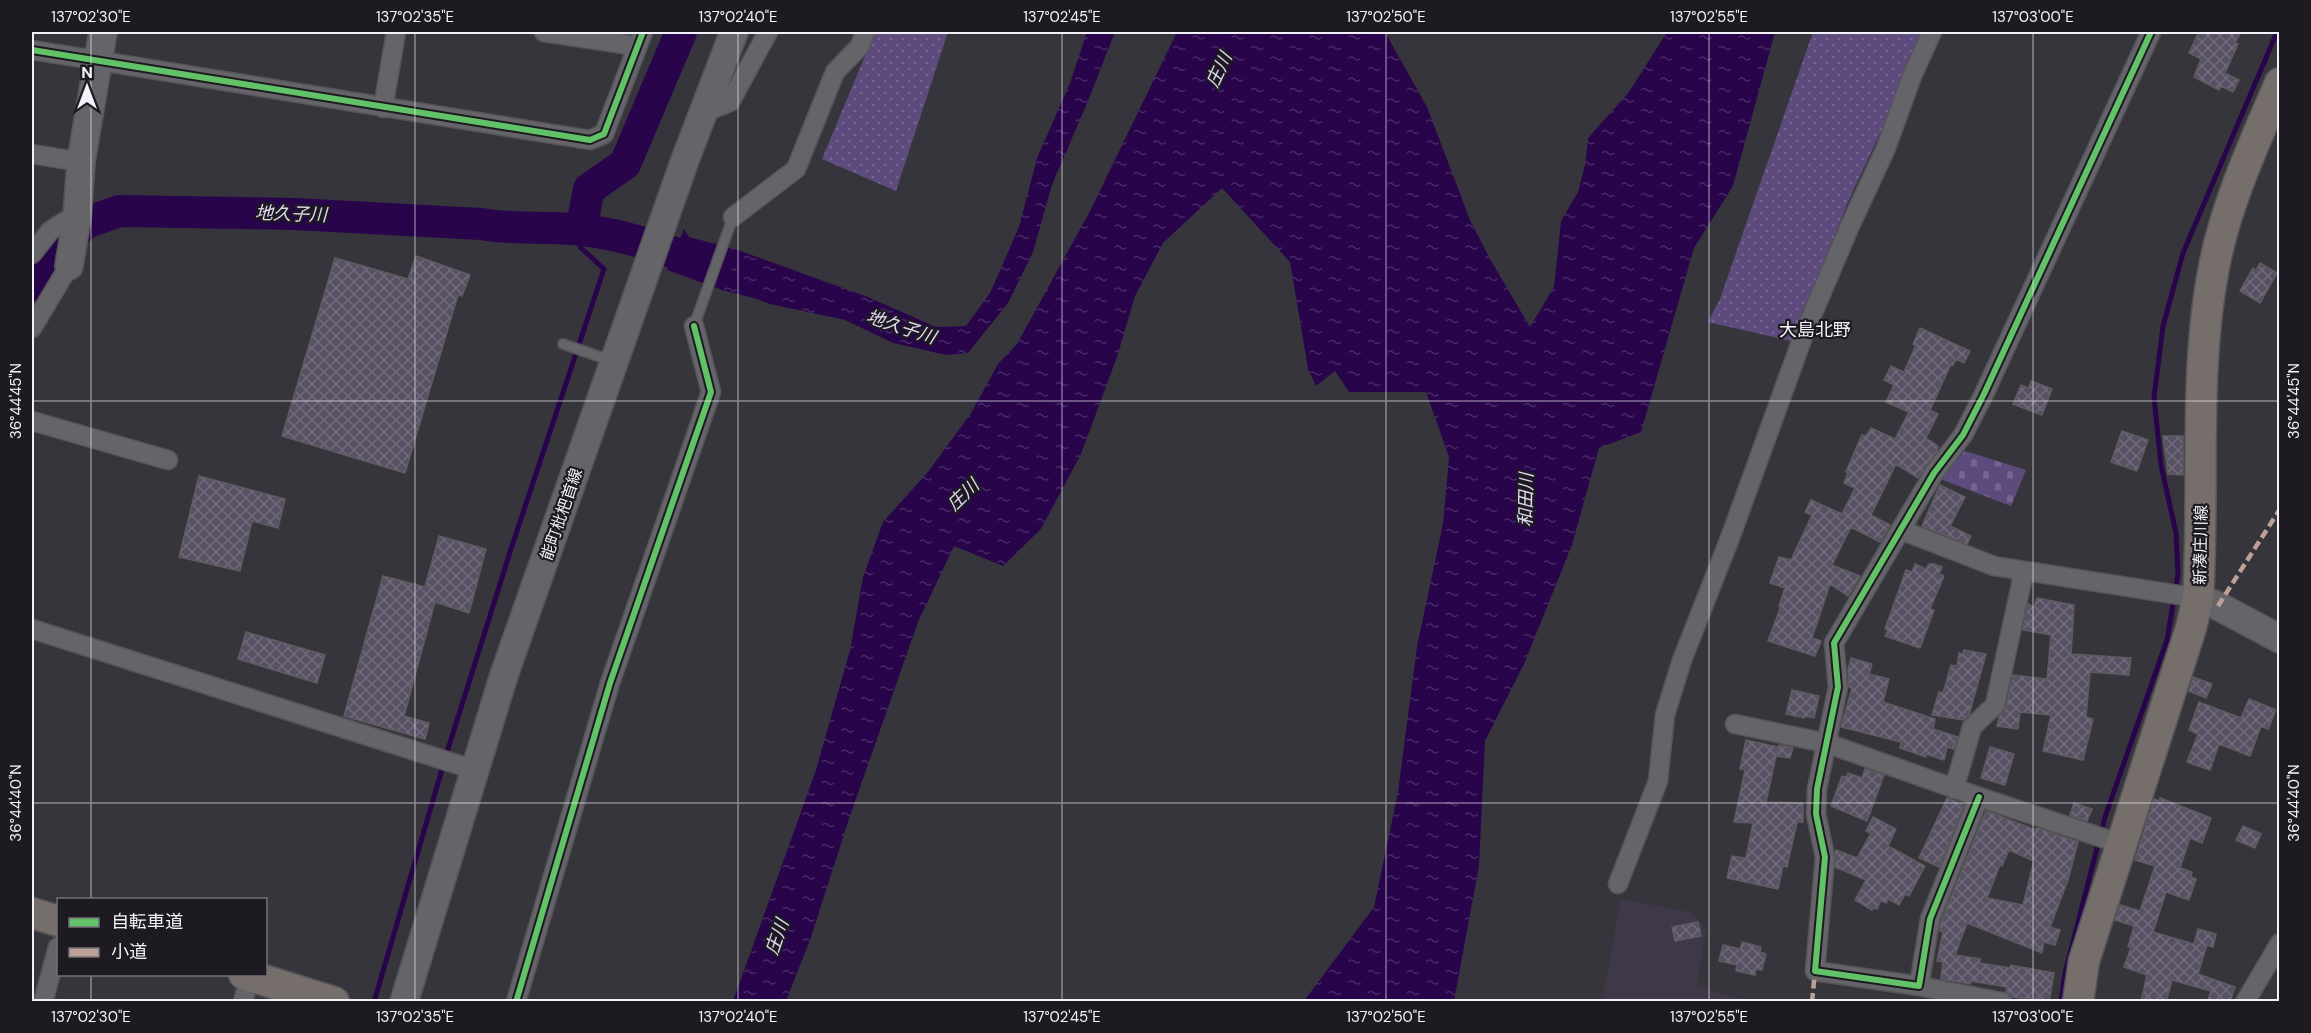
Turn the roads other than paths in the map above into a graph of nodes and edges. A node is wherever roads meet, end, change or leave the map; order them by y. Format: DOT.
graph roads {
  1 [pos="103,32"];
  2 [pos="396,32"];
  3 [pos="544,32"];
  4 [pos="734,32"];
  5 [pos="768,32"];
  6 [pos="866,32"];
  7 [pos="1932,32"];
  8 [pos="2151,32"];
  9 [pos="640,39"];
  10 [pos="32,50"];
  11 [pos="98,61"];
  12 [pos="2280,83"];
  13 [pos="383,108"];
  14 [pos="702,113"];
  15 [pos="32,154"];
  16 [pos="81,162"];
  17 [pos="77,216"];
  18 [pos="733,217"];
  19 [pos="32,254"];
  20 [pos="69,266"];
  21 [pos="694,326"];
  22 [pos="32,328"];
  23 [pos="563,344"];
  24 [pos="606,359"];
  25 [pos="32,421"];
  26 [pos="168,460"];
  27 [pos="1901,530"];
  28 [pos="2024,571"];
  29 [pos="2198,598"];
  30 [pos="32,628"];
  31 [pos="2280,639"];
  32 [pos="1735,724"];
  33 [pos="1827,743"];
  34 [pos="464,766"];
  35 [pos="1954,789"];
  36 [pos="1979,798"];
  37 [pos="2121,844"];
  38 [pos="1618,884"];
  39 [pos="32,913"];
  40 [pos="57,921"];
  41 [pos="2280,943"];
  42 [pos="57,950"];
  43 [pos="246,984"];
  44 [pos="1919,986"];
  45 [pos="40,996"];
  46 [pos="334,1002"];
  47 [pos="404,1002"];
  48 [pos="516,1002"];
  49 [pos="2002,1002"];
  50 [pos="2078,1002"];
  51 [pos="2245,1002"];
  1 -- 11 [label="main road"];
  2 -- 13 [label="street"];
  3 -- 9 [label="street"];
  4 -- 14 [label="main road, 能町枇杷首線"];
  5 -- 14 [label="street"];
  6 -- 18 [label="street"];
  7 -- 38 [label="street"];
  8 -- 27 [label="street"];
  9 -- 13 [label="street"];
  10 -- 11 [label="street"];
  11 -- 13 [label="street"];
  11 -- 16 [label="main road"];
  12 -- 29 [label="main road, 新湊庄川線"];
  14 -- 24 [label="main road, 能町枇杷首線"];
  15 -- 16 [label="street"];
  16 -- 17 [label="main road"];
  17 -- 19 [label="street"];
  17 -- 20 [label="main road"];
  18 -- 21 [label="lane"];
  20 -- 22 [label="street"];
  21 -- 48 [label="street"];
  23 -- 24 [label="lane"];
  24 -- 34 [label="main road, 能町枇杷首線"];
  25 -- 26 [label="street"];
  27 -- 28 [label="street"];
  27 -- 33 [label="street"];
  28 -- 29 [label="street"];
  28 -- 35 [label="street"];
  29 -- 31 [label="main road"];
  29 -- 37 [label="main road, 新湊庄川線"];
  30 -- 34 [label="street"];
  32 -- 33 [label="street"];
  33 -- 35 [label="street"];
  33 -- 44 [label="street"];
  34 -- 47 [label="main road, 能町枇杷首線"];
  35 -- 36 [label="street"];
  36 -- 37 [label="street"];
  36 -- 44 [label="street"];
  37 -- 50 [label="main road, 新湊庄川線"];
  39 -- 40 [label="main road"];
  41 -- 51 [label="street"];
  42 -- 45 [label="street"];
  43 -- 46 [label="main road"];
  44 -- 49 [label="street"];
}
